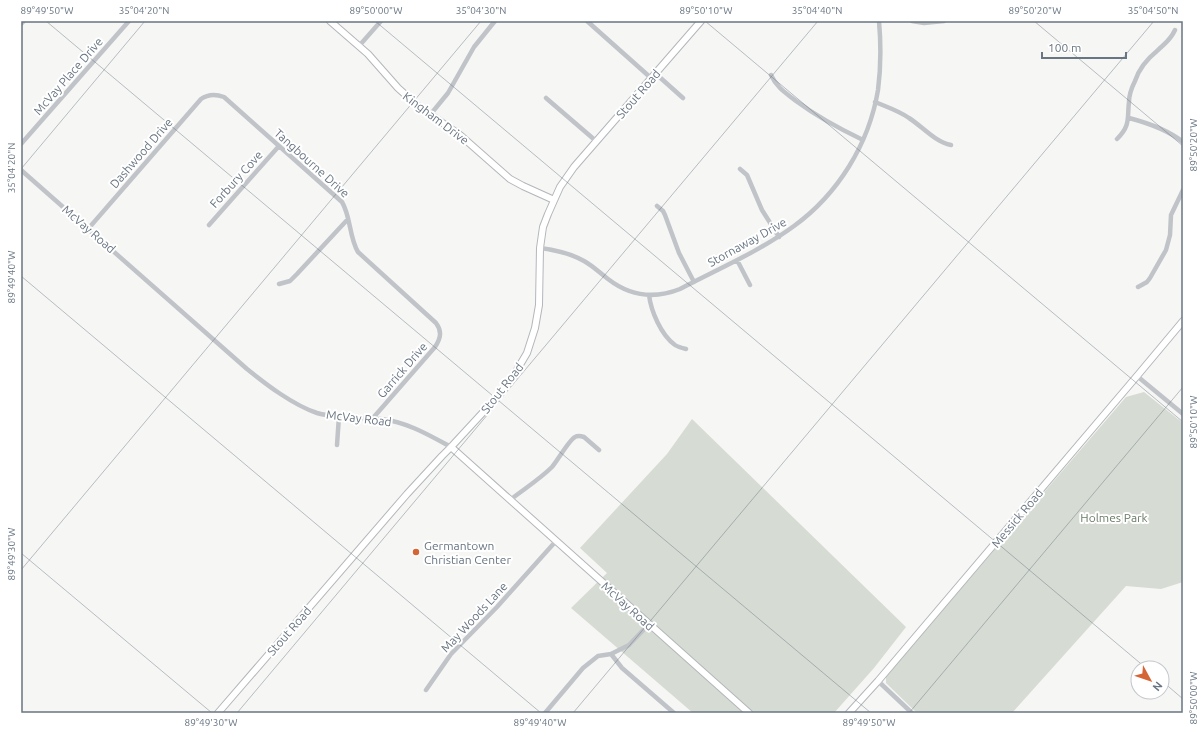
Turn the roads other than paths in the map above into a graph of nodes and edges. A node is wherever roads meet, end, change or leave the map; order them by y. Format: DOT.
graph roads {
  1 [pos="24,21"];
  2 [pos="129,21"];
  3 [pos="330,21"];
  4 [pos="381,21"];
  5 [pos="495,21"];
  6 [pos="587,21"];
  7 [pos="701,21"];
  8 [pos="879,21"];
  9 [pos="912,21"];
  10 [pos="944,21"];
  11 [pos="21,24"];
  12 [pos="1175,30"];
  13 [pos="359,46"];
  14 [pos="771,75"];
  15 [pos="653,76"];
  16 [pos="212,95"];
  17 [pos="546,98"];
  18 [pos="683,98"];
  19 [pos="875,102"];
  20 [pos="430,115"];
  21 [pos="1129,118"];
  22 [pos="1118,139"];
  23 [pos="863,140"];
  24 [pos="596,141"];
  25 [pos="1183,142"];
  26 [pos="21,144"];
  27 [pos="951,145"];
  28 [pos="279,146"];
  29 [pos="740,169"];
  30 [pos="21,170"];
  31 [pos="1183,190"];
  32 [pos="554,200"];
  33 [pos="657,206"];
  34 [pos="348,219"];
  35 [pos="209,225"];
  36 [pos="88,229"];
  37 [pos="779,237"];
  38 [pos="540,248"];
  39 [pos="737,260"];
  40 [pos="694,282"];
  41 [pos="279,284"];
  42 [pos="750,285"];
  43 [pos="1138,287"];
  44 [pos="649,295"];
  45 [pos="1183,321"];
  46 [pos="440,332"];
  47 [pos="686,349"];
  48 [pos="1138,376"];
  49 [pos="1183,414"];
  50 [pos="339,416"];
  51 [pos="373,418"];
  52 [pos="337,445"];
  53 [pos="451,448"];
  54 [pos="599,450"];
  55 [pos="510,500"];
  56 [pos="556,541"];
  57 [pos="649,624"];
  58 [pos="611,654"];
  59 [pos="878,681"];
  60 [pos="426,690"];
  61 [pos="218,713"];
  62 [pos="545,713"];
  63 [pos="674,713"];
  64 [pos="749,713"];
  65 [pos="849,713"];
  66 [pos="912,713"];
  1 -- 11 [label="street"];
  2 -- 26 [label="street, McVay Place Drive"];
  3 -- 13 [label="street, Kingham Drive"];
  4 -- 13 [label="street"];
  5 -- 20 [label="street"];
  6 -- 15 [label="street"];
  7 -- 15 [label="street, Stout Road"];
  8 -- 19 [label="street, Stornaway Drive"];
  9 -- 10 [label="street"];
  12 -- 21 [label="street"];
  13 -- 20 [label="street, Kingham Drive"];
  14 -- 23 [label="street"];
  15 -- 18 [label="street"];
  15 -- 24 [label="street, Stout Road"];
  16 -- 28 [label="street, Tangbourne Drive"];
  16 -- 36 [label="street, Dashwood Drive"];
  17 -- 24 [label="street"];
  19 -- 23 [label="street, Stornaway Drive"];
  19 -- 27 [label="street"];
  20 -- 32 [label="street, Kingham Drive"];
  21 -- 22 [label="street"];
  21 -- 25 [label="street"];
  23 -- 37 [label="street, Stornaway Drive"];
  24 -- 32 [label="street, Stout Road"];
  28 -- 34 [label="street, Tangbourne Drive"];
  28 -- 35 [label="street, Forbury Cove"];
  29 -- 37 [label="street"];
  30 -- 36 [label="street, McVay Road"];
  31 -- 43 [label="street"];
  32 -- 38 [label="street, Stout Road"];
  33 -- 40 [label="street"];
  34 -- 41 [label="street"];
  34 -- 46 [label="street, Tangbourne Drive"];
  36 -- 50 [label="street, McVay Road"];
  37 -- 39 [label="street, Stornaway Drive"];
  38 -- 44 [label="street, Stornaway Drive"];
  38 -- 53 [label="street, Stout Road"];
  39 -- 40 [label="street, Stornaway Drive"];
  39 -- 42 [label="street"];
  40 -- 44 [label="street, Stornaway Drive"];
  44 -- 47 [label="street"];
  45 -- 48 [label="street, Messick Road"];
  46 -- 51 [label="street, Garrick Drive"];
  48 -- 49 [label="street"];
  48 -- 59 [label="street, Messick Road"];
  50 -- 51 [label="street, McVay Road"];
  50 -- 52 [label="street"];
  51 -- 53 [label="street, McVay Road"];
  53 -- 55 [label="street, McVay Road"];
  53 -- 61 [label="street, Stout Road"];
  54 -- 55 [label="street"];
  55 -- 56 [label="street, McVay Road"];
  56 -- 57 [label="street, McVay Road"];
  56 -- 60 [label="street, May Woods Lane"];
  57 -- 58 [label="street"];
  57 -- 64 [label="street, McVay Road"];
  58 -- 62 [label="street"];
  58 -- 63 [label="street"];
  59 -- 65 [label="street, Messick Road"];
  59 -- 66 [label="street"];
}
